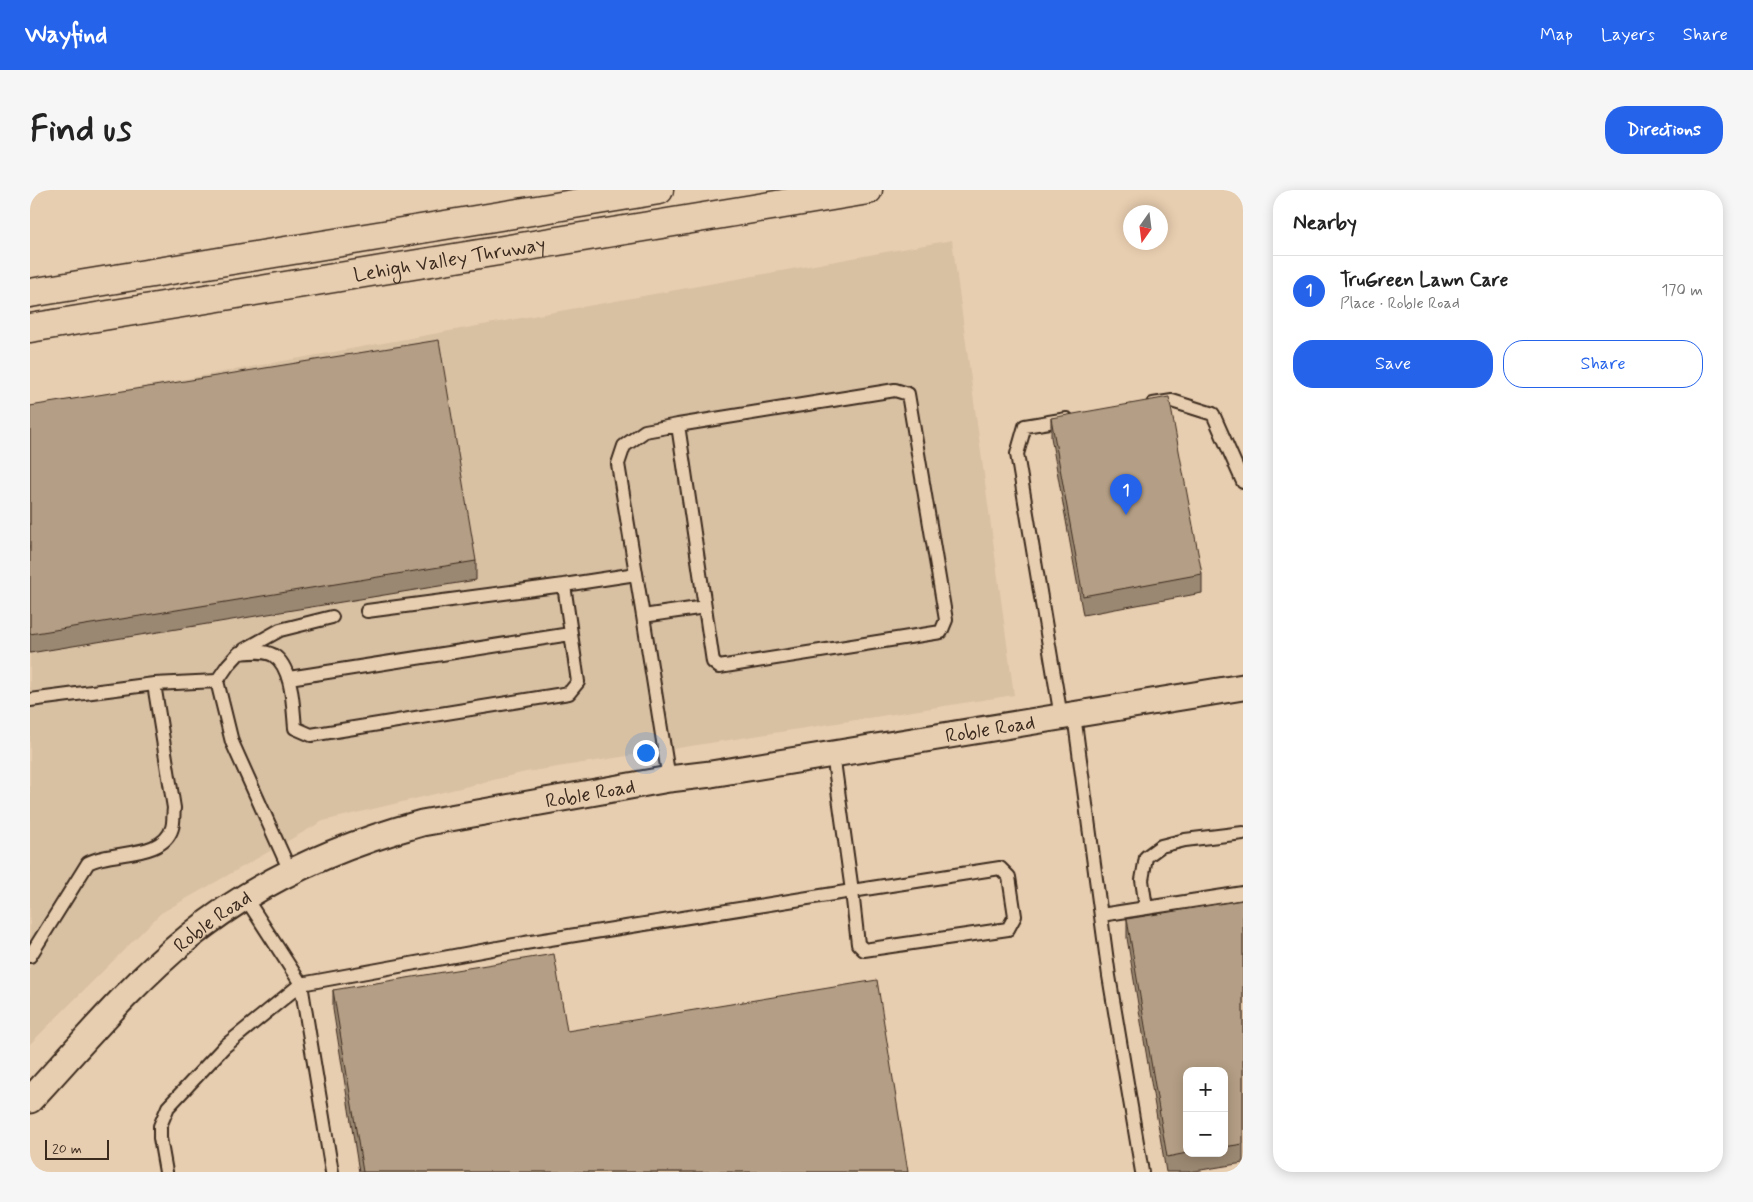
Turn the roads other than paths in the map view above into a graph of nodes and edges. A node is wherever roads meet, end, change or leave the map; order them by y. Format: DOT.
graph roads {
  1 [pos="659,190"];
  2 [pos="868,190"];
  3 [pos="30,293"];
  4 [pos="30,328"];
  5 [pos="1143,406"];
  6 [pos="1084,416"];
  7 [pos="678,425"];
  8 [pos="1243,482"];
  9 [pos="636,574"];
  10 [pos="564,584"];
  11 [pos="705,607"];
  12 [pos="367,611"];
  13 [pos="332,616"];
  14 [pos="643,616"];
  15 [pos="570,634"];
  16 [pos="239,653"];
  17 [pos="288,678"];
  18 [pos="217,681"];
  19 [pos="154,684"];
  20 [pos="1243,687"];
  21 [pos="30,700"];
  22 [pos="1067,716"];
  23 [pos="833,754"];
  24 [pos="669,779"];
  25 [pos="1243,833"];
  26 [pos="290,871"];
  27 [pos="852,891"];
  28 [pos="1243,893"];
  29 [pos="245,897"];
  30 [pos="1146,908"];
  31 [pos="1101,915"];
  32 [pos="30,956"];
  33 [pos="301,984"];
  34 [pos="30,1100"];
  35 [pos="166,1172"];
  36 [pos="332,1172"];
  37 [pos="1142,1172"];
  1 -- 3 [label="highway, Lehigh Valley Thruway"];
  2 -- 4 [label="highway, Lehigh Valley Thruway"];
  5 -- 8 [label="lane"];
  6 -- 22 [label="lane"];
  7 -- 9 [label="lane"];
  7 -- 11 [label="lane"];
  7 -- 11 [label="lane"];
  9 -- 10 [label="lane"];
  9 -- 14 [label="lane"];
  10 -- 12 [label="lane"];
  10 -- 15 [label="lane"];
  11 -- 14 [label="lane"];
  13 -- 16 [label="lane"];
  14 -- 24 [label="lane"];
  15 -- 17 [label="lane"];
  15 -- 17 [label="lane"];
  16 -- 17 [label="lane"];
  16 -- 18 [label="lane"];
  18 -- 19 [label="lane"];
  18 -- 26 [label="lane"];
  19 -- 21 [label="lane"];
  19 -- 32 [label="lane"];
  20 -- 22 [label="street, Roble Road"];
  22 -- 23 [label="street, Roble Road"];
  22 -- 31 [label="lane"];
  23 -- 24 [label="street, Roble Road"];
  23 -- 27 [label="lane"];
  24 -- 26 [label="street, Roble Road"];
  25 -- 30 [label="lane"];
  26 -- 29 [label="street, Roble Road"];
  27 -- 27 [label="lane"];
  27 -- 33 [label="lane"];
  28 -- 30 [label="lane"];
  29 -- 33 [label="lane"];
  29 -- 34 [label="street, Roble Road"];
  30 -- 31 [label="lane"];
  31 -- 37 [label="lane"];
  33 -- 35 [label="lane"];
  33 -- 36 [label="lane"];
}
